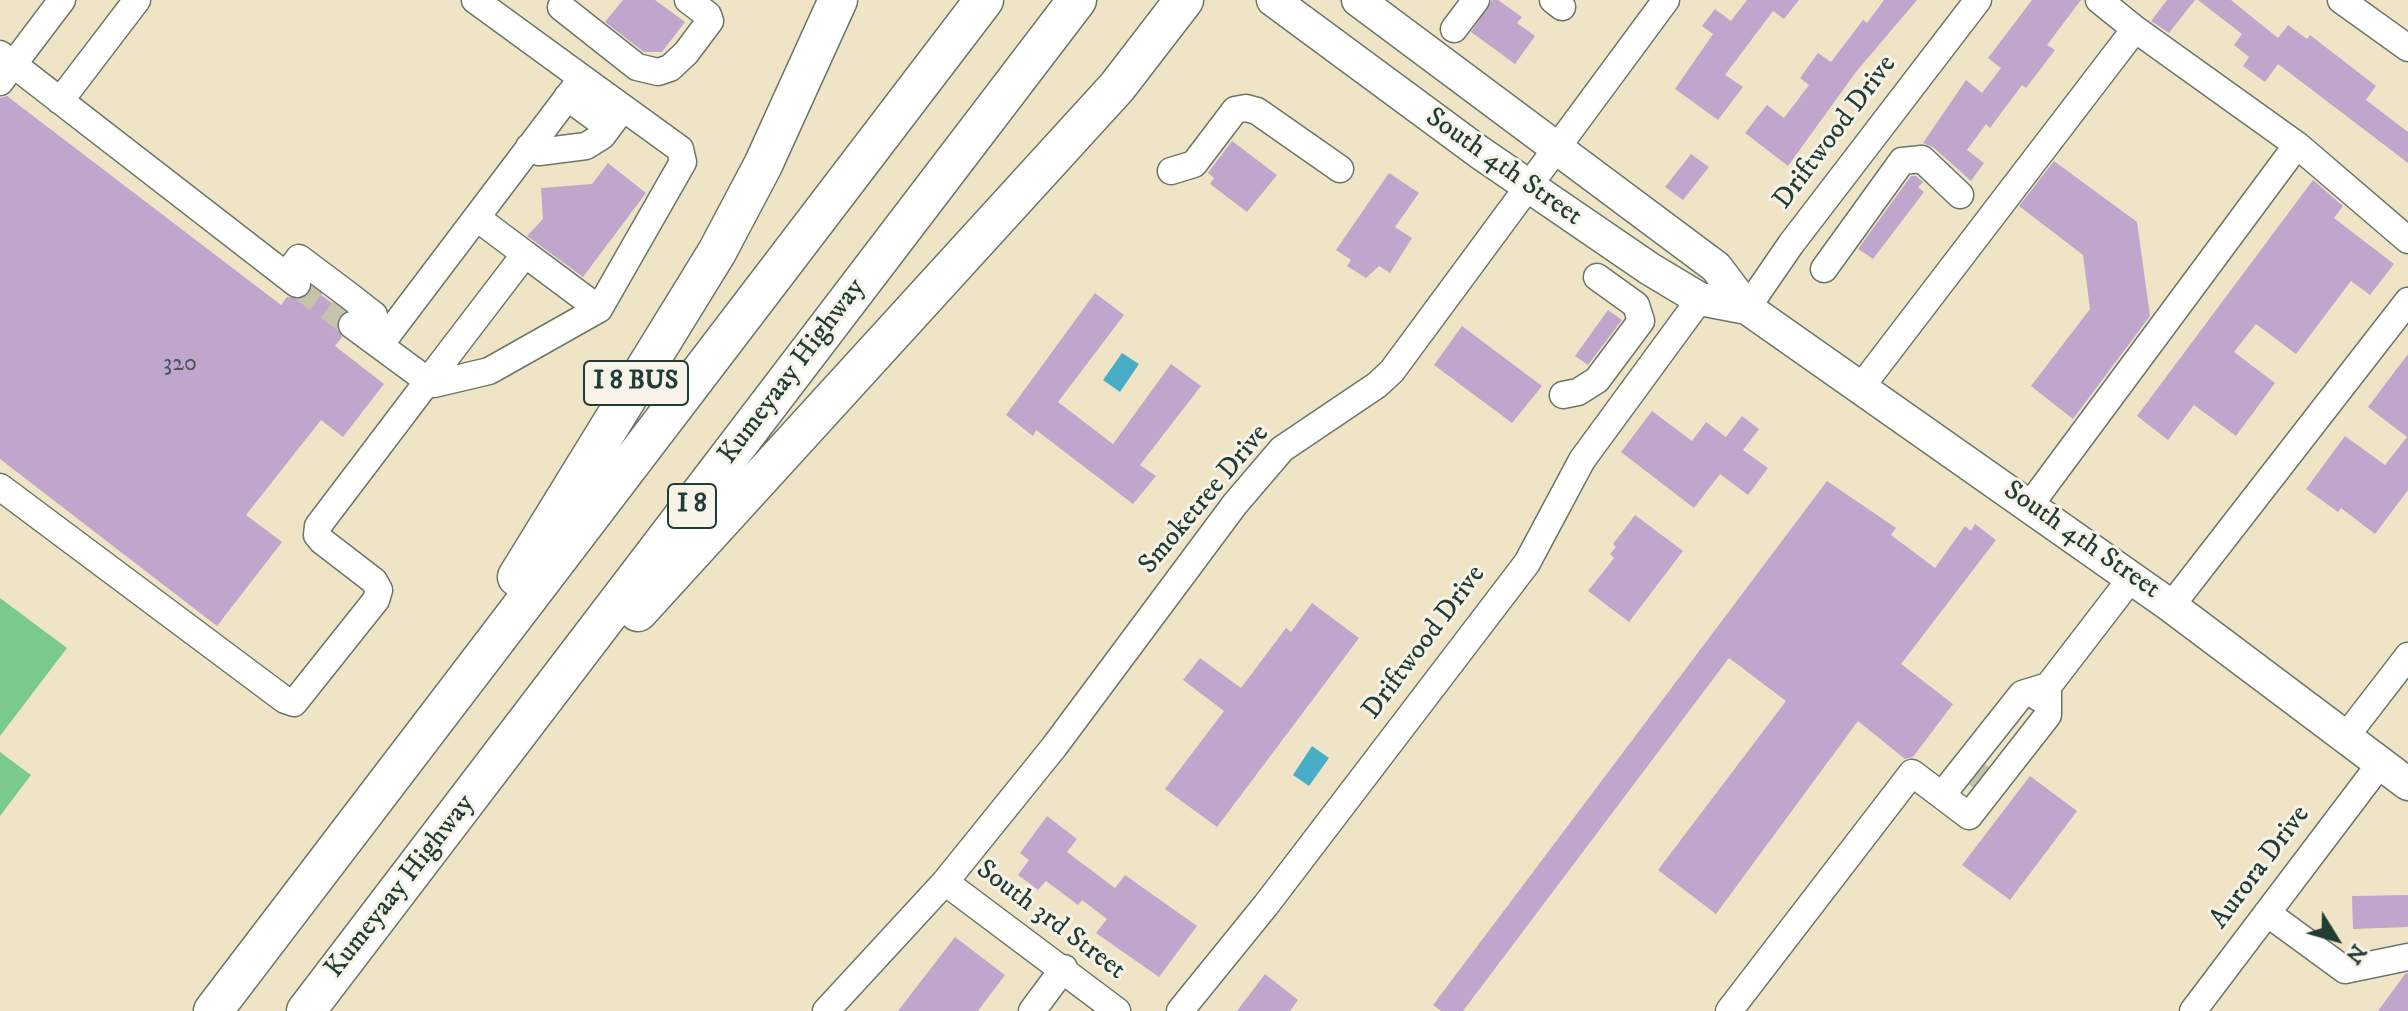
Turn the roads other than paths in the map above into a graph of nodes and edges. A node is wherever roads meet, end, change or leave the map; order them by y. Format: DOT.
graph roads {
  1 [pos="62,0"];
  2 [pos="137,0"];
  3 [pos="475,0"];
  4 [pos="688,0"];
  5 [pos="838,0"];
  6 [pos="984,0"];
  7 [pos="1077,0"];
  8 [pos="1184,0"];
  9 [pos="1273,0"];
  10 [pos="1476,0"];
  11 [pos="1666,0"];
  12 [pos="1978,0"];
  13 [pos="2099,0"];
  14 [pos="2341,0"];
  15 [pos="1361,1"];
  16 [pos="564,4"];
  17 [pos="1454,29"];
  18 [pos="2135,29"];
  19 [pos="534,42"];
  20 [pos="2408,48"];
  21 [pos="4,67"];
  22 [pos="574,88"];
  23 [pos="60,101"];
  24 [pos="615,118"];
  25 [pos="2297,145"];
  26 [pos="529,147"];
  27 [pos="1554,148"];
  28 [pos="1340,169"];
  29 [pos="1171,171"];
  30 [pos="1526,186"];
  31 [pos="1960,195"];
  32 [pos="477,218"];
  33 [pos="2408,240"];
  34 [pos="525,254"];
  35 [pos="1824,269"];
  36 [pos="1597,277"];
  37 [pos="1700,299"];
  38 [pos="2408,301"];
  39 [pos="1747,308"];
  40 [pos="599,309"];
  41 [pos="365,335"];
  42 [pos="428,381"];
  43 [pos="1861,387"];
  44 [pos="1563,395"];
  45 [pos="0,487"];
  46 [pos="2030,505"];
  47 [pos="2132,577"];
  48 [pos="2171,606"];
  49 [pos="2406,662"];
  50 [pos="2048,686"];
  51 [pos="536,712"];
  52 [pos="2344,739"];
  53 [pos="409,753"];
  54 [pos="1991,760"];
  55 [pos="2380,764"];
  56 [pos="2408,784"];
  57 [pos="945,882"];
  58 [pos="2267,913"];
  59 [pos="2408,957"];
  60 [pos="1064,968"];
  61 [pos="213,1011"];
  62 [pos="306,1011"];
  63 [pos="826,1011"];
  64 [pos="1032,1011"];
  65 [pos="1117,1011"];
  66 [pos="1180,1011"];
  67 [pos="1729,1011"];
  68 [pos="2193,1011"];
  1 -- 21 [label="street"];
  2 -- 23 [label="street"];
  3 -- 19 [label="street"];
  4 -- 16 [label="street"];
  5 -- 53 [label="highway, I 8 BUS"];
  6 -- 53 [label="highway"];
  7 -- 51 [label="highway, Kumeyaay Highway / I 8"];
  8 -- 51 [label="highway"];
  9 -- 30 [label="main road, South 4th Street"];
  10 -- 17 [label="street"];
  11 -- 27 [label="street, Smoketree Drive"];
  12 -- 39 [label="street, Driftwood Drive"];
  13 -- 18 [label="street"];
  14 -- 20 [label="street"];
  15 -- 27 [label="main road, South 4th Street"];
  16 -- 19 [label="street"];
  18 -- 25 [label="street"];
  18 -- 43 [label="street"];
  19 -- 22 [label="street"];
  21 -- 23 [label="street"];
  22 -- 24 [label="street"];
  22 -- 26 [label="street"];
  23 -- 41 [label="street"];
  24 -- 26 [label="street"];
  24 -- 40 [label="street"];
  25 -- 33 [label="street"];
  25 -- 46 [label="street"];
  26 -- 32 [label="street"];
  27 -- 30 [label="street, Smoketree Drive"];
  27 -- 39 [label="main road, South 4th Street"];
  28 -- 29 [label="street"];
  30 -- 37 [label="main road, South 4th Street"];
  30 -- 57 [label="street, Smoketree Drive"];
  31 -- 35 [label="street"];
  32 -- 34 [label="street"];
  32 -- 41 [label="street"];
  34 -- 40 [label="street"];
  34 -- 42 [label="street"];
  36 -- 44 [label="street"];
  37 -- 39 [label="main road, South 4th Street"];
  37 -- 66 [label="street, Driftwood Drive"];
  38 -- 48 [label="street"];
  39 -- 43 [label="main road, South 4th Street"];
  40 -- 42 [label="street"];
  41 -- 42 [label="street"];
  42 -- 45 [label="street"];
  43 -- 46 [label="main road, South 4th Street"];
  46 -- 47 [label="main road, South 4th Street"];
  47 -- 48 [label="main road, South 4th Street"];
  47 -- 50 [label="street"];
  48 -- 52 [label="main road, South 4th Street"];
  49 -- 52 [label="street"];
  50 -- 54 [label="street"];
  50 -- 67 [label="street"];
  51 -- 62 [label="highway, Kumeyaay Highway / I 8"];
  52 -- 55 [label="main road, South 4th Street"];
  53 -- 61 [label="highway"];
  55 -- 56 [label="main road, South 4th Street"];
  55 -- 58 [label="street, Aurora Drive"];
  57 -- 60 [label="street, South 3rd Street"];
  57 -- 63 [label="street, Smoketree Drive"];
  58 -- 59 [label="street"];
  58 -- 68 [label="street, Aurora Drive"];
  60 -- 64 [label="street"];
  60 -- 65 [label="street, South 3rd Street"];
}
